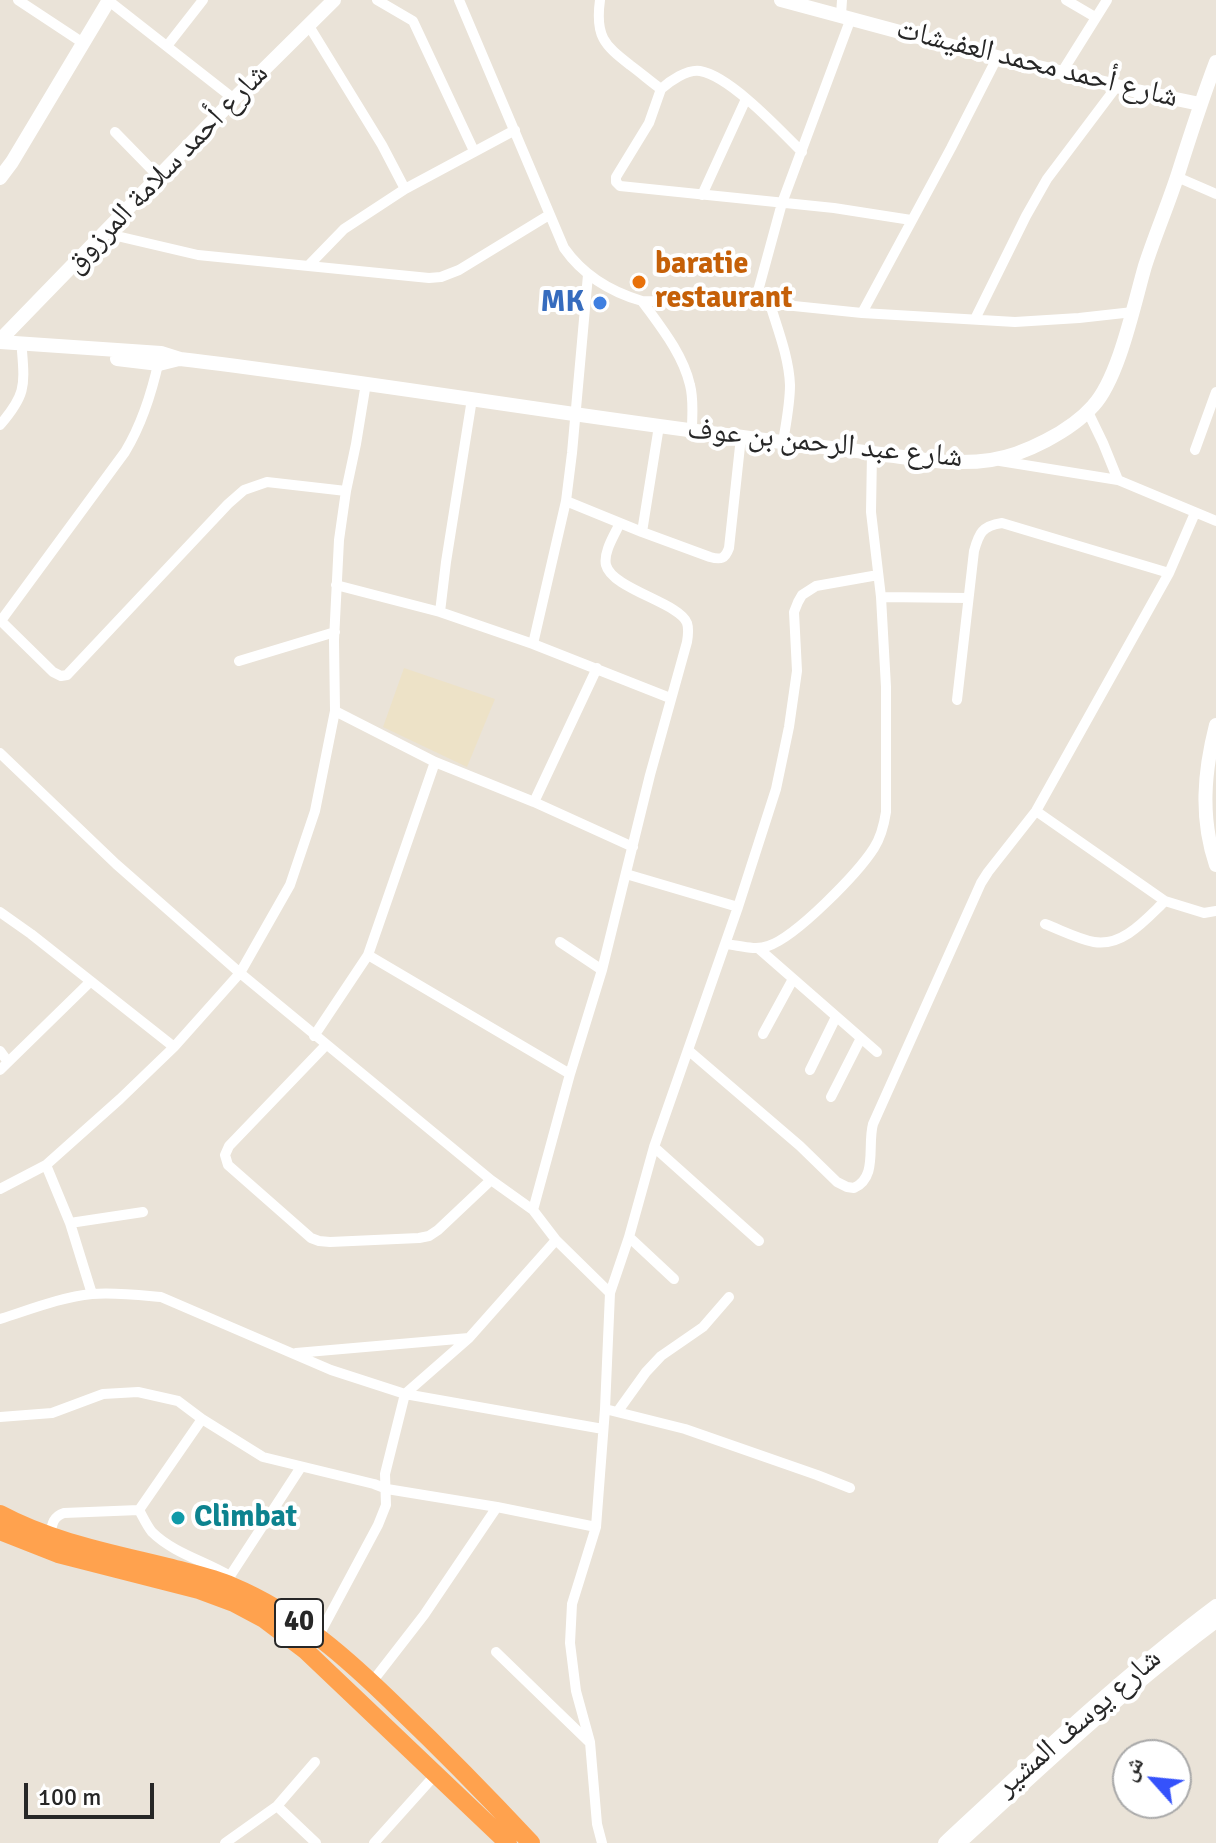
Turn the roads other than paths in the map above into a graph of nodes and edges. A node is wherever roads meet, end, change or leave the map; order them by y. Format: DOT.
graph roads {
  1 [pos="18,0"];
  2 [pos="100,0"];
  3 [pos="109,0"];
  4 [pos="203,0"];
  5 [pos="334,0"];
  6 [pos="377,0"];
  7 [pos="459,0"];
  8 [pos="600,0"];
  9 [pos="781,0"];
  10 [pos="1066,0"];
  11 [pos="1107,0"];
  12 [pos="845,11"];
  13 [pos="1095,17"];
  14 [pos="309,26"];
  15 [pos="77,39"];
  16 [pos="167,46"];
  17 [pos="998,56"];
  18 [pos="1216,62"];
  19 [pos="1062,72"];
  20 [pos="1117,86"];
  21 [pos="661,89"];
  22 [pos="234,99"];
  23 [pos="746,99"];
  24 [pos="1200,104"];
  25 [pos="515,130"];
  26 [pos="115,132"];
  27 [pos="474,151"];
  28 [pos="802,152"];
  29 [pos="0,164"];
  30 [pos="158,176"];
  31 [pos="1177,177"];
  32 [pos="0,178"];
  33 [pos="405,189"];
  34 [pos="1216,194"];
  35 [pos="702,195"];
  36 [pos="782,203"];
  37 [pos="549,215"];
  38 [pos="911,220"];
  39 [pos="104,233"];
  40 [pos="309,265"];
  41 [pos="588,275"];
  42 [pos="642,301"];
  43 [pos="755,302"];
  44 [pos="770,304"];
  45 [pos="1133,312"];
  46 [pos="862,313"];
  47 [pos="975,319"];
  48 [pos="0,341"];
  49 [pos="0,350"];
  50 [pos="22,351"];
  51 [pos="160,359"];
  52 [pos="366,383"];
  53 [pos="472,399"];
  54 [pos="1215,400"];
  55 [pos="1088,412"];
  56 [pos="575,414"];
  57 [pos="0,425"];
  58 [pos="659,426"];
  59 [pos="692,430"];
  60 [pos="741,437"];
  61 [pos="783,442"];
  62 [pos="1195,450"];
  63 [pos="872,453"];
  64 [pos="992,460"];
  65 [pos="1118,480"];
  66 [pos="346,491"];
  67 [pos="566,501"];
  68 [pos="1195,513"];
  69 [pos="1216,521"];
  70 [pos="620,523"];
  71 [pos="642,532"];
  72 [pos="1169,573"];
  73 [pos="878,575"];
  74 [pos="336,585"];
  75 [pos="881,597"];
  76 [pos="968,598"];
  77 [pos="440,612"];
  78 [pos="0,621"];
  79 [pos="335,632"];
  80 [pos="533,644"];
  81 [pos="239,661"];
  82 [pos="597,668"];
  83 [pos="670,698"];
  84 [pos="957,700"];
  85 [pos="335,711"];
  86 [pos="1216,725"];
  87 [pos="0,753"];
  88 [pos="435,762"];
  89 [pos="534,802"];
  90 [pos="1036,811"];
  91 [pos="633,847"];
  92 [pos="1216,865"];
  93 [pos="626,874"];
  94 [pos="1165,901"];
  95 [pos="738,907"];
  96 [pos="1216,911"];
  97 [pos="0,912"];
  98 [pos="1045,924"];
  99 [pos="560,942"];
  100 [pos="725,944"];
  101 [pos="758,948"];
  102 [pos="368,955"];
  103 [pos="602,970"];
  104 [pos="240,973"];
  105 [pos="793,979"];
  106 [pos="90,982"];
  107 [pos="836,1017"];
  108 [pos="763,1034"];
  109 [pos="314,1036"];
  110 [pos="861,1038"];
  111 [pos="326,1045"];
  112 [pos="174,1047"];
  113 [pos="688,1050"];
  114 [pos="0,1051"];
  115 [pos="877,1052"];
  116 [pos="4,1066"];
  117 [pos="810,1070"];
  118 [pos="570,1074"];
  119 [pos="831,1097"];
  120 [pos="654,1147"];
  121 [pos="46,1165"];
  122 [pos="491,1180"];
  123 [pos="0,1189"];
  124 [pos="533,1210"];
  125 [pos="143,1212"];
  126 [pos="70,1223"];
  127 [pos="629,1237"];
  128 [pos="556,1240"];
  129 [pos="759,1241"];
  130 [pos="674,1279"];
  131 [pos="610,1293"];
  132 [pos="92,1294"];
  133 [pos="729,1297"];
  134 [pos="0,1319"];
  135 [pos="469,1338"];
  136 [pos="291,1354"];
  137 [pos="405,1394"];
  138 [pos="605,1409"];
  139 [pos="618,1411"];
  140 [pos="0,1417"];
  141 [pos="202,1419"];
  142 [pos="603,1429"];
  143 [pos="301,1467"];
  144 [pos="850,1488"];
  145 [pos="387,1489"];
  146 [pos="497,1507"];
  147 [pos="139,1510"];
  148 [pos="0,1514"];
  149 [pos="596,1527"];
  150 [pos="0,1531"];
  151 [pos="50,1537"];
  152 [pos="231,1581"];
  153 [pos="1216,1606"];
  154 [pos="1216,1621"];
  155 [pos="318,1637"];
  156 [pos="496,1652"];
  157 [pos="372,1682"];
  158 [pos="590,1742"];
  159 [pos="315,1762"];
  160 [pos="436,1774"];
  161 [pos="277,1806"];
  162 [pos="225,1843"];
  163 [pos="316,1843"];
  164 [pos="374,1843"];
  165 [pos="508,1843"];
  166 [pos="531,1843"];
  167 [pos="602,1843"];
  168 [pos="945,1843"];
  169 [pos="959,1843"];
  1 -- 15 [label="street"];
  2 -- 15 [label="street"];
  3 -- 16 [label="street"];
  3 -- 32 [label="street"];
  4 -- 16 [label="street"];
  5 -- 14 [label="street, شارع أحمد سلامة المرزوق"];
  6 -- 27 [label="street"];
  7 -- 25 [label="street"];
  8 -- 21 [label="street"];
  9 -- 12 [label="street, شارع أحمد محمد العفيشات"];
  10 -- 13 [label="street"];
  11 -- 13 [label="street"];
  12 -- 17 [label="street, شارع أحمد محمد العفيشات"];
  12 -- 28 [label="street"];
  13 -- 19 [label="street"];
  14 -- 22 [label="street, شارع أحمد سلامة المرزوق"];
  14 -- 33 [label="street"];
  15 -- 29 [label="street"];
  16 -- 22 [label="street"];
  17 -- 19 [label="street, شارع أحمد محمد العفيشات"];
  17 -- 38 [label="street"];
  18 -- 24 [label="street, شارع عبد الرحمن بن عوف"];
  19 -- 20 [label="street, شارع أحمد محمد العفيشات"];
  20 -- 24 [label="street, شارع أحمد محمد العفيشات"];
  20 -- 47 [label="street"];
  21 -- 23 [label="street"];
  21 -- 35 [label="street"];
  22 -- 30 [label="street, شارع أحمد سلامة المرزوق"];
  23 -- 28 [label="street"];
  23 -- 35 [label="street"];
  24 -- 31 [label="street, شارع عبد الرحمن بن عوف"];
  25 -- 27 [label="street"];
  25 -- 37 [label="street"];
  26 -- 30 [label="street"];
  27 -- 33 [label="street"];
  28 -- 36 [label="street"];
  30 -- 39 [label="street, شارع أحمد سلامة المرزوق"];
  31 -- 34 [label="street"];
  31 -- 45 [label="street, شارع عبد الرحمن بن عوف"];
  33 -- 40 [label="street"];
  35 -- 36 [label="street"];
  36 -- 38 [label="street"];
  36 -- 43 [label="street"];
  37 -- 40 [label="street"];
  37 -- 41 [label="street"];
  38 -- 46 [label="street"];
  39 -- 40 [label="street"];
  39 -- 48 [label="street, شارع أحمد سلامة المرزوق"];
  41 -- 42 [label="street"];
  41 -- 56 [label="street"];
  42 -- 43 [label="street"];
  42 -- 59 [label="street"];
  43 -- 44 [label="street"];
  44 -- 46 [label="street"];
  44 -- 61 [label="street"];
  45 -- 47 [label="street"];
  45 -- 55 [label="street, شارع عبد الرحمن بن عوف"];
  46 -- 47 [label="street"];
  48 -- 51 [label="street, شارع عبد الرحمن بن عوف"];
  49 -- 50 [label="street, شارع عبد الرحمن بن عوف"];
  50 -- 51 [label="street, شارع عبد الرحمن بن عوف"];
  50 -- 57 [label="street"];
  51 -- 52 [label="street, شارع عبد الرحمن بن عوف"];
  51 -- 78 [label="street"];
  52 -- 53 [label="street, شارع عبد الرحمن بن عوف"];
  52 -- 66 [label="street"];
  53 -- 56 [label="street, شارع عبد الرحمن بن عوف"];
  53 -- 77 [label="street"];
  54 -- 62 [label="street"];
  55 -- 64 [label="street, شارع عبد الرحمن بن عوف"];
  55 -- 65 [label="street"];
  56 -- 58 [label="street, شارع عبد الرحمن بن عوف"];
  56 -- 67 [label="street"];
  58 -- 59 [label="street, شارع عبد الرحمن بن عوف"];
  58 -- 71 [label="street"];
  59 -- 60 [label="street, شارع عبد الرحمن بن عوف"];
  60 -- 61 [label="street, شارع عبد الرحمن بن عوف"];
  60 -- 71 [label="street"];
  61 -- 63 [label="street, شارع عبد الرحمن بن عوف"];
  63 -- 64 [label="street, شارع عبد الرحمن بن عوف"];
  63 -- 73 [label="street"];
  64 -- 65 [label="street"];
  65 -- 68 [label="street"];
  66 -- 74 [label="street"];
  66 -- 78 [label="street"];
  67 -- 70 [label="street"];
  67 -- 80 [label="street"];
  68 -- 69 [label="street"];
  68 -- 72 [label="street"];
  70 -- 71 [label="street"];
  70 -- 83 [label="street"];
  72 -- 76 [label="street"];
  72 -- 90 [label="street"];
  73 -- 75 [label="street"];
  73 -- 95 [label="street"];
  74 -- 77 [label="street"];
  74 -- 79 [label="street"];
  75 -- 76 [label="street"];
  75 -- 101 [label="street"];
  76 -- 84 [label="street"];
  77 -- 80 [label="street"];
  79 -- 81 [label="street"];
  79 -- 85 [label="street"];
  80 -- 82 [label="street"];
  82 -- 83 [label="street"];
  82 -- 89 [label="street"];
  83 -- 91 [label="street"];
  85 -- 88 [label="street"];
  85 -- 104 [label="street"];
  86 -- 92 [label="street"];
  87 -- 104 [label="street"];
  88 -- 89 [label="street"];
  88 -- 102 [label="street"];
  89 -- 91 [label="street"];
  90 -- 94 [label="street"];
  90 -- 113 [label="street"];
  91 -- 93 [label="street"];
  93 -- 95 [label="street"];
  93 -- 103 [label="street"];
  94 -- 96 [label="street"];
  94 -- 98 [label="street"];
  95 -- 100 [label="street"];
  97 -- 106 [label="street"];
  99 -- 103 [label="street"];
  100 -- 101 [label="street"];
  100 -- 113 [label="street"];
  101 -- 105 [label="street"];
  102 -- 109 [label="street"];
  102 -- 118 [label="street"];
  103 -- 118 [label="street"];
  104 -- 109 [label="street"];
  104 -- 112 [label="street"];
  105 -- 107 [label="street"];
  105 -- 108 [label="street"];
  106 -- 112 [label="street"];
  106 -- 116 [label="street"];
  107 -- 110 [label="street"];
  107 -- 117 [label="street"];
  109 -- 111 [label="street"];
  110 -- 115 [label="street"];
  110 -- 119 [label="street"];
  111 -- 122 [label="street"];
  111 -- 122 [label="street"];
  112 -- 121 [label="street"];
  113 -- 120 [label="street"];
  114 -- 116 [label="street"];
  118 -- 124 [label="street"];
  120 -- 127 [label="street"];
  120 -- 129 [label="street"];
  121 -- 123 [label="street"];
  121 -- 126 [label="street"];
  122 -- 124 [label="street"];
  124 -- 128 [label="street"];
  125 -- 126 [label="street"];
  126 -- 132 [label="street"];
  127 -- 130 [label="street"];
  127 -- 131 [label="street"];
  128 -- 131 [label="street"];
  128 -- 135 [label="street"];
  131 -- 138 [label="street"];
  132 -- 134 [label="street"];
  132 -- 136 [label="street"];
  133 -- 139 [label="street"];
  135 -- 136 [label="street"];
  135 -- 137 [label="street"];
  136 -- 137 [label="street"];
  137 -- 142 [label="street"];
  137 -- 145 [label="street"];
  138 -- 139 [label="street"];
  138 -- 142 [label="street"];
  139 -- 144 [label="street"];
  140 -- 141 [label="street"];
  141 -- 143 [label="street"];
  141 -- 147 [label="street"];
  142 -- 149 [label="street"];
  143 -- 145 [label="street"];
  143 -- 152 [label="street"];
  145 -- 146 [label="street"];
  145 -- 155 [label="street"];
  146 -- 149 [label="street"];
  146 -- 157 [label="street"];
  147 -- 151 [label="street"];
  147 -- 152 [label="street"];
  148 -- 151 [label="highway, 40"];
  149 -- 158 [label="street"];
  150 -- 160 [label="highway, 40"];
  151 -- 152 [label="highway, 40"];
  152 -- 155 [label="highway, 40"];
  153 -- 168 [label="street, شارع يوسف المشير"];
  154 -- 169 [label="street, شارع يوسف المشير"];
  155 -- 157 [label="highway, 40"];
  156 -- 158 [label="street"];
  157 -- 166 [label="highway, 40"];
  158 -- 167 [label="street"];
  159 -- 161 [label="street"];
  160 -- 164 [label="street"];
  160 -- 165 [label="highway, 40"];
  161 -- 162 [label="street"];
  161 -- 163 [label="street"];
}
